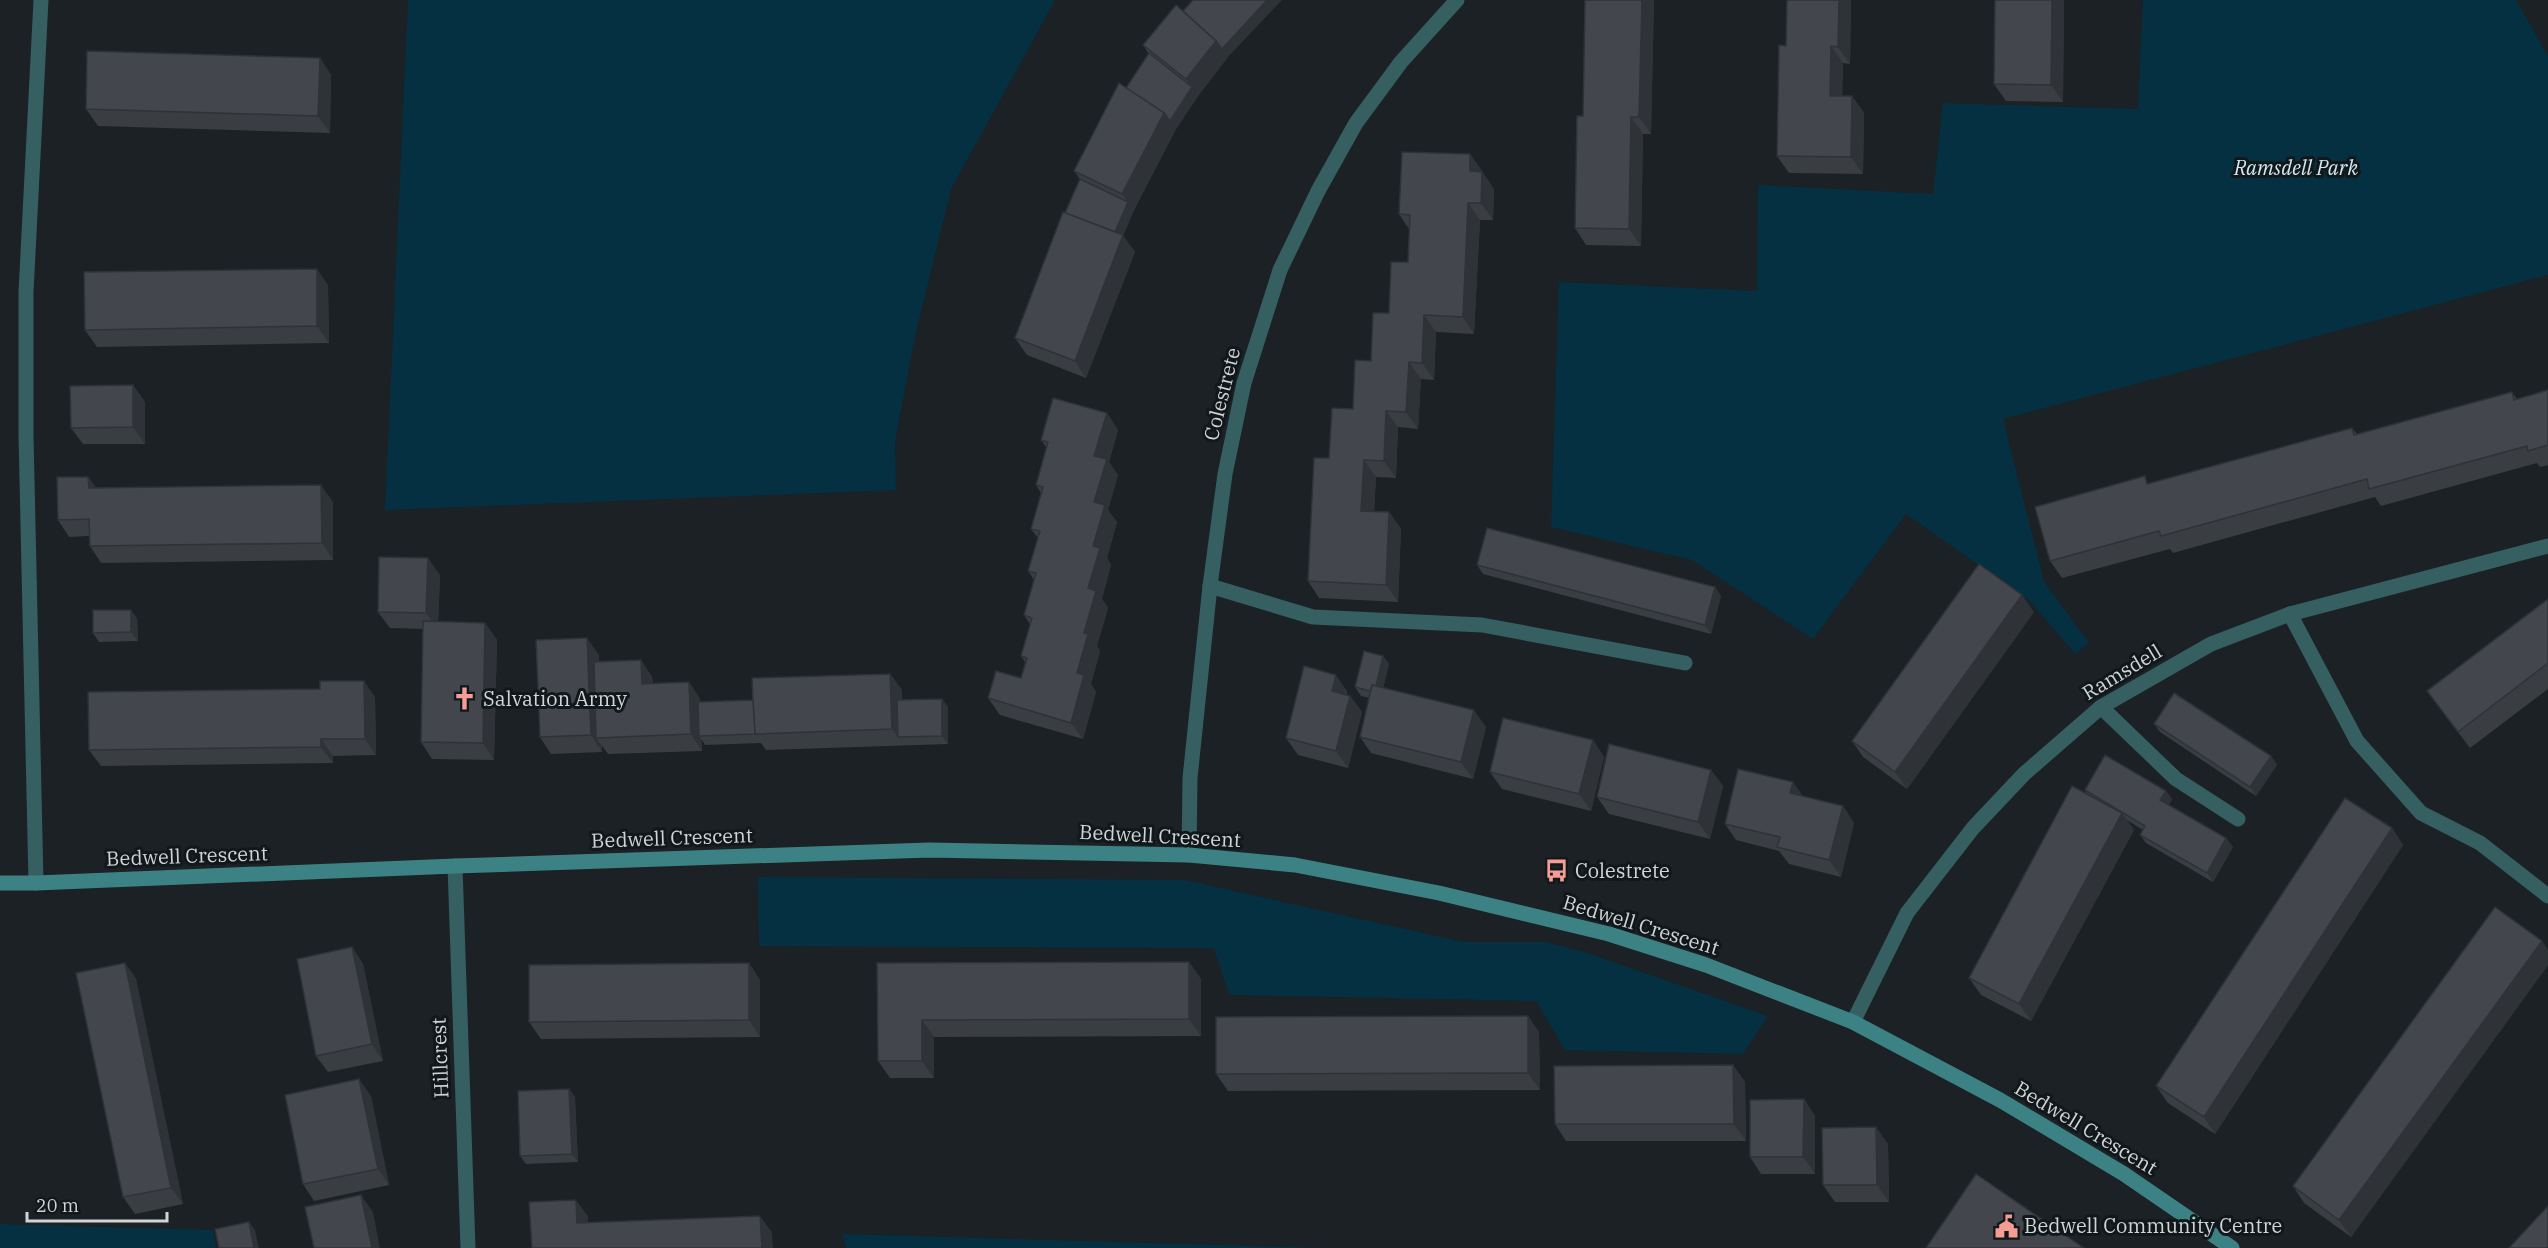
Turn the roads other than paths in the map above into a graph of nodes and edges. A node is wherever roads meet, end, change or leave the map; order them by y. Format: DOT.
graph roads {
  1 [pos="41,0"];
  2 [pos="1457,0"];
  3 [pos="2548,546"];
  4 [pos="1210,586"];
  5 [pos="2290,614"];
  6 [pos="1685,663"];
  7 [pos="2101,707"];
  8 [pos="2238,819"];
  9 [pos="1189,855"];
  10 [pos="455,866"];
  11 [pos="0,883"];
  12 [pos="36,883"];
  13 [pos="2548,896"];
  14 [pos="1853,1022"];
  15 [pos="468,1248"];
  16 [pos="2232,1248"];
  1 -- 12 [label="street"];
  2 -- 4 [label="street, Colestrete"];
  3 -- 5 [label="street, Ramsdell"];
  4 -- 6 [label="street"];
  4 -- 9 [label="street, Colestrete"];
  5 -- 7 [label="street, Ramsdell"];
  5 -- 13 [label="street"];
  7 -- 8 [label="street"];
  7 -- 14 [label="street, Ramsdell"];
  9 -- 10 [label="street, Bedwell Crescent"];
  9 -- 14 [label="street, Bedwell Crescent"];
  10 -- 12 [label="street, Bedwell Crescent"];
  10 -- 15 [label="street, Hillcrest"];
  11 -- 12 [label="street, Bedwell Crescent"];
  14 -- 16 [label="street, Bedwell Crescent"];
}
